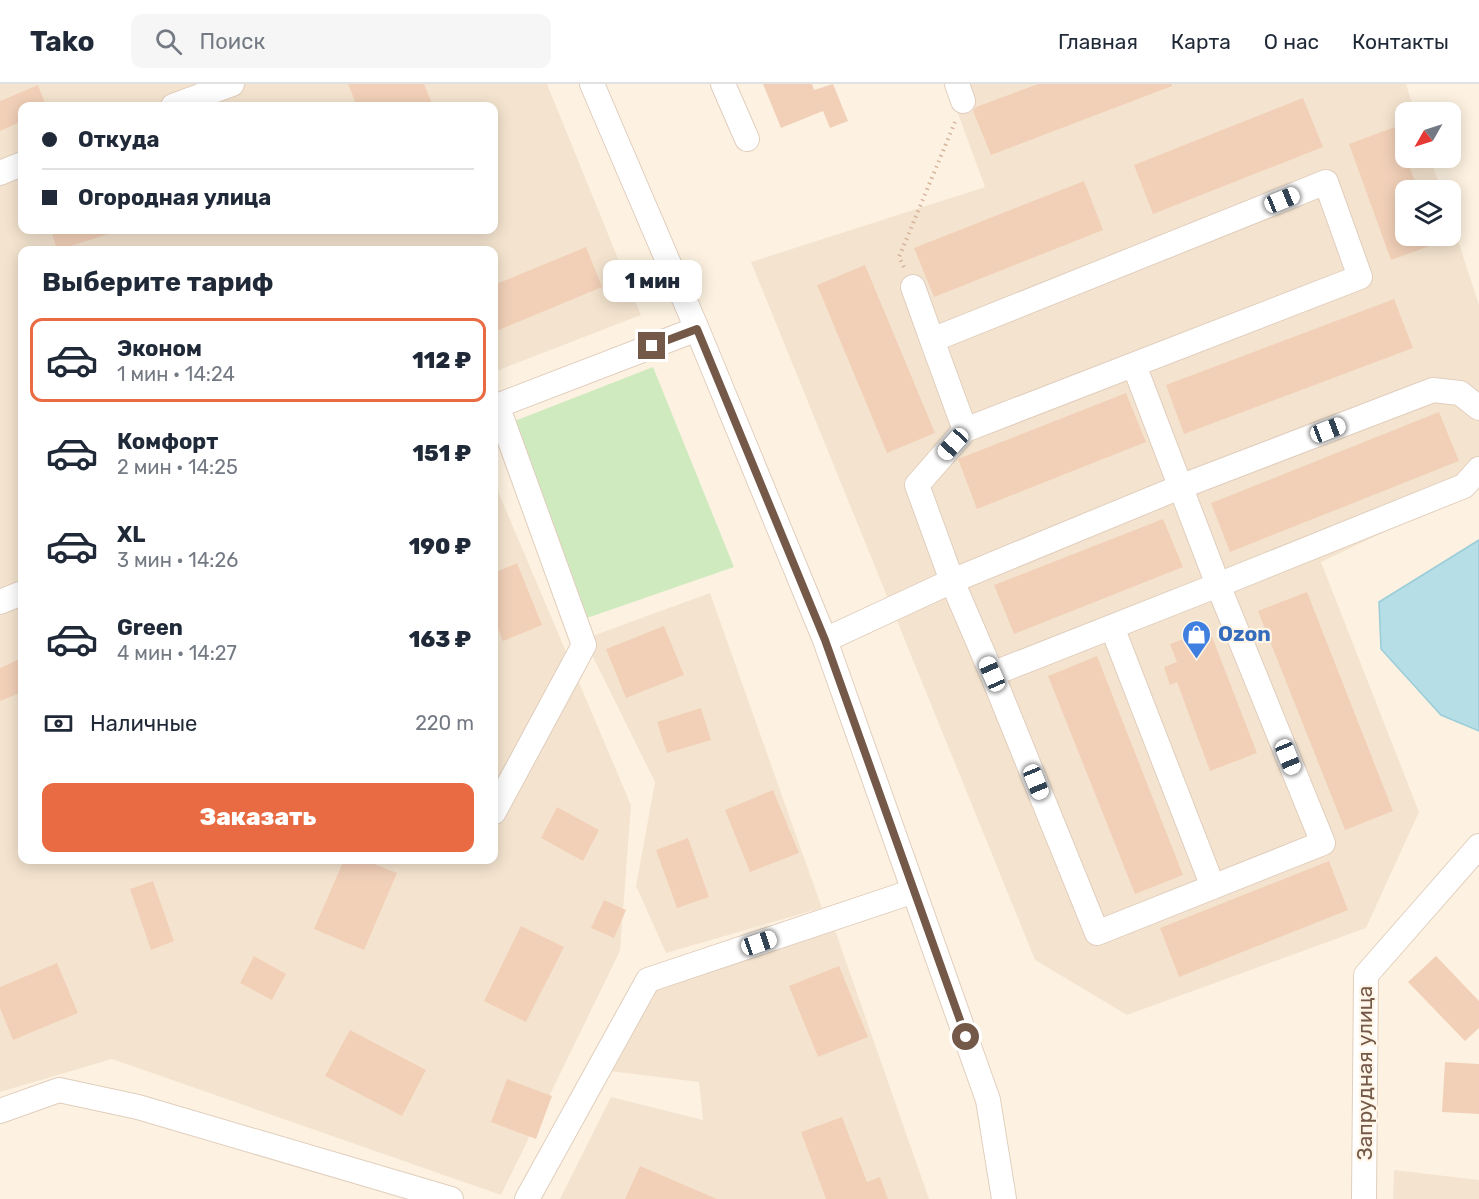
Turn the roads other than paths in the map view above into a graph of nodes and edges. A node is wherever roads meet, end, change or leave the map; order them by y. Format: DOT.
graph roads {
  1 [pos="232,84"];
  2 [pos="592,84"];
  3 [pos="723,84"];
  4 [pos="184,102"];
  5 [pos="747,139"];
  6 [pos="18,166"];
  7 [pos="0,173"];
  8 [pos="913,287"];
  9 [pos="697,329"];
  10 [pos="932,340"];
  11 [pos="1134,365"];
  12 [pos="498,405"];
  13 [pos="1479,408"];
  14 [pos="498,414"];
  15 [pos="965,430"];
  16 [pos="1479,469"];
  17 [pos="1180,487"];
  18 [pos="951,581"];
  19 [pos="1218,585"];
  20 [pos="18,595"];
  21 [pos="0,602"];
  22 [pos="1112,627"];
  23 [pos="825,640"];
  24 [pos="992,674"];
  25 [pos="498,805"];
  26 [pos="1479,846"];
  27 [pos="1213,887"];
  28 [pos="914,891"];
  29 [pos="0,1111"];
  30 [pos="451,1199"];
  31 [pos="527,1199"];
  32 [pos="1004,1199"];
  33 [pos="1365,1199"];
  1 -- 4 [label="street"];
  2 -- 9 [label="street"];
  3 -- 5 [label="street"];
  6 -- 7 [label="street"];
  8 -- 10 [label="street"];
  9 -- 12 [label="street"];
  9 -- 23 [label="street"];
  10 -- 11 [label="street"];
  10 -- 15 [label="street"];
  11 -- 15 [label="street"];
  11 -- 17 [label="street"];
  13 -- 17 [label="street"];
  14 -- 25 [label="street"];
  15 -- 18 [label="street"];
  16 -- 19 [label="street"];
  17 -- 18 [label="street"];
  17 -- 19 [label="street"];
  18 -- 23 [label="street"];
  18 -- 24 [label="street"];
  19 -- 22 [label="street"];
  19 -- 27 [label="street"];
  20 -- 21 [label="street"];
  22 -- 24 [label="street"];
  22 -- 27 [label="street"];
  23 -- 28 [label="street"];
  24 -- 27 [label="street"];
  26 -- 33 [label="street, Запрудная улица"];
  28 -- 31 [label="street"];
  28 -- 32 [label="street"];
  29 -- 30 [label="street"];
}
